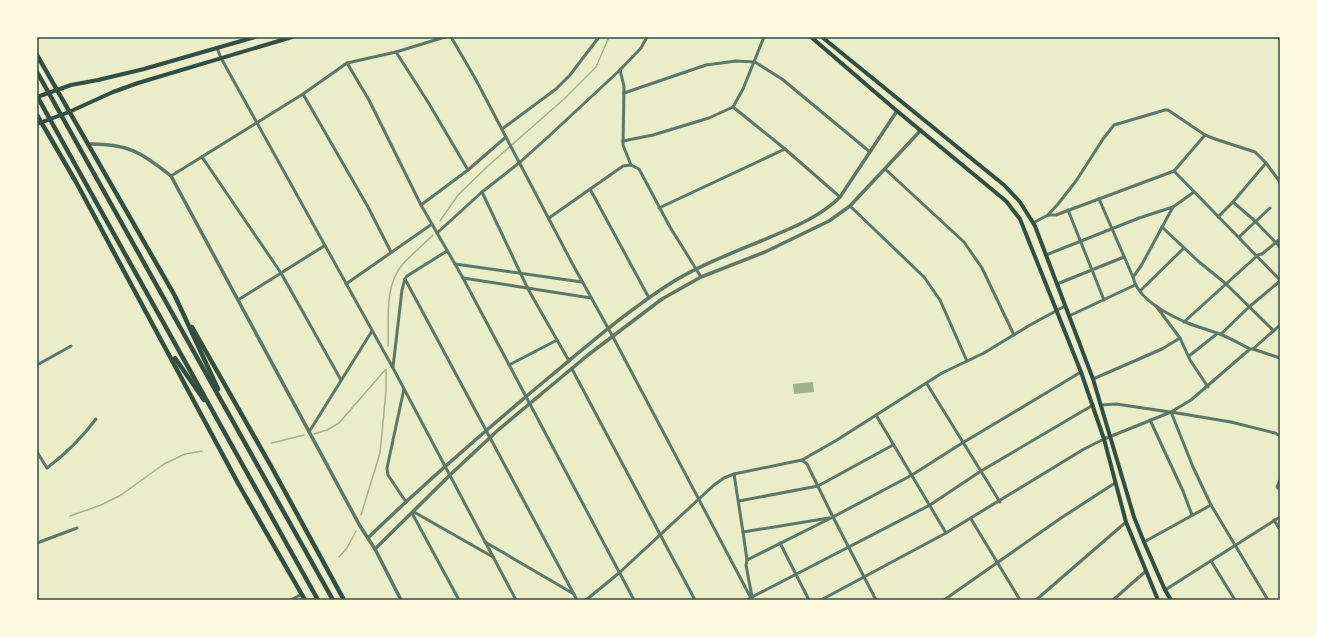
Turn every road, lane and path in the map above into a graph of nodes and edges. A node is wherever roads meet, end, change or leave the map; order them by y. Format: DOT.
graph roads {
  1 [pos="255,37"];
  2 [pos="292,37"];
  3 [pos="445,37"];
  4 [pos="451,37"];
  5 [pos="599,37"];
  6 [pos="647,37"];
  7 [pos="764,37"];
  8 [pos="811,37"];
  9 [pos="822,37"];
  10 [pos="217,48"];
  11 [pos="396,52"];
  12 [pos="37,55"];
  13 [pos="221,58"];
  14 [pos="755,62"];
  15 [pos="347,63"];
  16 [pos="620,70"];
  17 [pos="37,72"];
  18 [pos="57,89"];
  19 [pos="624,93"];
  20 [pos="303,94"];
  21 [pos="37,97"];
  22 [pos="733,107"];
  23 [pos="897,111"];
  24 [pos="69,112"];
  25 [pos="37,115"];
  26 [pos="257,122"];
  27 [pos="39,124"];
  28 [pos="502,129"];
  29 [pos="921,130"];
  30 [pos="1204,135"];
  31 [pos="506,137"];
  32 [pos="623,141"];
  33 [pos="88,144"];
  34 [pos="785,149"];
  35 [pos="870,152"];
  36 [pos="202,157"];
  37 [pos="519,163"];
  38 [pos="1266,163"];
  39 [pos="631,165"];
  40 [pos="885,169"];
  41 [pos="468,170"];
  42 [pos="1174,171"];
  43 [pos="171,176"];
  44 [pos="1280,182"];
  45 [pos="590,189"];
  46 [pos="482,192"];
  47 [pos="1194,192"];
  48 [pos="840,197"];
  49 [pos="1099,199"];
  50 [pos="1233,202"];
  51 [pos="421,205"];
  52 [pos="850,206"];
  53 [pos="1173,207"];
  54 [pos="659,208"];
  55 [pos="1270,208"];
  56 [pos="1068,210"];
  57 [pos="1048,215"];
  58 [pos="1218,217"];
  59 [pos="549,218"];
  60 [pos="1255,221"];
  61 [pos="1033,223"];
  62 [pos="432,224"];
  63 [pos="1162,227"];
  64 [pos="1112,229"];
  65 [pos="437,233"];
  66 [pos="1239,237"];
  67 [pos="1280,239"];
  68 [pos="1080,241"];
  69 [pos="1276,242"];
  70 [pos="324,246"];
  71 [pos="1280,247"];
  72 [pos="1184,248"];
  73 [pos="448,251"];
  74 [pos="391,252"];
  75 [pos="1046,255"];
  76 [pos="1258,255"];
  77 [pos="1124,257"];
  78 [pos="455,264"];
  79 [pos="696,268"];
  80 [pos="1091,270"];
  81 [pos="282,273"];
  82 [pos="521,273"];
  83 [pos="701,277"];
  84 [pos="1134,277"];
  85 [pos="463,278"];
  86 [pos="405,279"];
  87 [pos="1280,280"];
  88 [pos="582,282"];
  89 [pos="1225,283"];
  90 [pos="346,284"];
  91 [pos="1056,284"];
  92 [pos="1135,285"];
  93 [pos="528,289"];
  94 [pos="1140,292"];
  95 [pos="175,296"];
  96 [pos="591,298"];
  97 [pos="649,298"];
  98 [pos="238,300"];
  99 [pos="1104,300"];
  100 [pos="1154,305"];
  101 [pos="1065,306"];
  102 [pos="1249,307"];
  103 [pos="1057,311"];
  104 [pos="1069,316"];
  105 [pos="1184,322"];
  106 [pos="1280,325"];
  107 [pos="608,329"];
  108 [pos="372,331"];
  109 [pos="1274,331"];
  110 [pos="1219,334"];
  111 [pos="1014,335"];
  112 [pos="613,337"];
  113 [pos="1180,338"];
  114 [pos="557,340"];
  115 [pos="164,344"];
  116 [pos="71,346"];
  117 [pos="1251,349"];
  118 [pos="1189,356"];
  119 [pos="1280,358"];
  120 [pos="569,361"];
  121 [pos="967,361"];
  122 [pos="37,364"];
  123 [pos="509,365"];
  124 [pos="393,368"];
  125 [pos="572,368"];
  126 [pos="1081,372"];
  127 [pos="1093,379"];
  128 [pos="342,380"];
  129 [pos="927,384"];
  130 [pos="1208,386"];
  131 [pos="404,389"];
  132 [pos="526,397"];
  133 [pos="529,404"];
  134 [pos="1093,405"];
  135 [pos="1101,405"];
  136 [pos="228,412"];
  137 [pos="1171,412"];
  138 [pos="876,415"];
  139 [pos="216,416"];
  140 [pos="96,419"];
  141 [pos="1150,420"];
  142 [pos="309,432"];
  143 [pos="486,432"];
  144 [pos="1111,436"];
  145 [pos="1280,436"];
  146 [pos="491,437"];
  147 [pos="1104,439"];
  148 [pos="963,443"];
  149 [pos="893,445"];
  150 [pos="37,452"];
  151 [pos="802,460"];
  152 [pos="445,468"];
  153 [pos="981,471"];
  154 [pos="734,474"];
  155 [pos="450,475"];
  156 [pos="912,475"];
  157 [pos="1280,480"];
  158 [pos="1115,482"];
  159 [pos="818,486"];
  160 [pos="1280,490"];
  161 [pos="699,500"];
  162 [pos="739,501"];
  163 [pos="406,502"];
  164 [pos="1000,502"];
  165 [pos="930,505"];
  166 [pos="1212,505"];
  167 [pos="413,513"];
  168 [pos="1192,515"];
  169 [pos="833,517"];
  170 [pos="1280,517"];
  171 [pos="971,519"];
  172 [pos="1274,520"];
  173 [pos="1126,522"];
  174 [pos="77,528"];
  175 [pos="1280,530"];
  176 [pos="744,532"];
  177 [pos="946,533"];
  178 [pos="660,535"];
  179 [pos="368,538"];
  180 [pos="485,542"];
  181 [pos="1144,542"];
  182 [pos="37,543"];
  183 [pos="780,543"];
  184 [pos="850,547"];
  185 [pos="1235,547"];
  186 [pos="375,549"];
  187 [pos="493,557"];
  188 [pos="747,560"];
  189 [pos="1211,561"];
  190 [pos="998,562"];
  191 [pos="1146,571"];
  192 [pos="619,573"];
  193 [pos="795,574"];
  194 [pos="864,578"];
  195 [pos="1165,590"];
  196 [pos="302,594"];
  197 [pos="575,595"];
  198 [pos="752,599"];
  199 [pos="291,600"];
  200 [pos="305,600"];
  201 [pos="318,600"];
  202 [pos="334,600"];
  203 [pos="344,600"];
  204 [pos="401,600"];
  205 [pos="459,600"];
  206 [pos="516,600"];
  207 [pos="577,600"];
  208 [pos="586,600"];
  209 [pos="634,600"];
  210 [pos="695,600"];
  211 [pos="747,600"];
  212 [pos="809,600"];
  213 [pos="822,600"];
  214 [pos="876,600"];
  215 [pos="944,600"];
  216 [pos="1020,600"];
  217 [pos="1036,600"];
  218 [pos="1113,600"];
  219 [pos="1158,600"];
  220 [pos="1171,600"];
  221 [pos="1236,600"];
  222 [pos="1268,600"];
  1 -- 10 [label="main road"];
  2 -- 13 [label="main road"];
  3 -- 11 [label="street"];
  4 -- 28 [label="street"];
  5 -- 28 [label="street"];
  6 -- 16 [label="street"];
  7 -- 14 [label="street"];
  8 -- 23 [label="main road"];
  9 -- 61 [label="main road"];
  10 -- 13 [label="street"];
  10 -- 18 [label="main road"];
  11 -- 15 [label="street"];
  11 -- 41 [label="street"];
  12 -- 18 [label="highway"];
  13 -- 24 [label="main road"];
  13 -- 26 [label="street"];
  14 -- 19 [label="street"];
  14 -- 22 [label="street"];
  14 -- 35 [label="street"];
  15 -- 20 [label="street"];
  15 -- 51 [label="street"];
  16 -- 19 [label="street"];
  16 -- 37 [label="street"];
  17 -- 136 [label="highway"];
  18 -- 21 [label="main road"];
  18 -- 24 [label="highway"];
  19 -- 32 [label="street"];
  20 -- 26 [label="street"];
  20 -- 74 [label="street"];
  21 -- 139 [label="highway"];
  22 -- 32 [label="street"];
  22 -- 34 [label="street"];
  23 -- 29 [label="main road"];
  23 -- 35 [label="street"];
  24 -- 27 [label="main road"];
  24 -- 33 [label="highway"];
  25 -- 27 [label="highway"];
  26 -- 36 [label="street"];
  26 -- 70 [label="street"];
  27 -- 115 [label="highway"];
  28 -- 31 [label="street"];
  29 -- 40 [label="street"];
  29 -- 103 [label="main road"];
  30 -- 38 [label="street"];
  30 -- 42 [label="street"];
  30 -- 57 [label="street"];
  31 -- 37 [label="street"];
  31 -- 41 [label="street"];
  32 -- 39 [label="street"];
  33 -- 43 [label="street"];
  33 -- 95 [label="highway"];
  34 -- 48 [label="street"];
  34 -- 54 [label="street"];
  35 -- 48 [label="street"];
  36 -- 43 [label="street"];
  36 -- 81 [label="street"];
  37 -- 46 [label="street"];
  37 -- 59 [label="street"];
  38 -- 44 [label="street"];
  38 -- 50 [label="street"];
  39 -- 45 [label="street"];
  39 -- 54 [label="street"];
  40 -- 52 [label="street"];
  40 -- 111 [label="street"];
  41 -- 51 [label="street"];
  42 -- 47 [label="street"];
  42 -- 49 [label="street"];
  43 -- 98 [label="street"];
  45 -- 59 [label="street"];
  45 -- 97 [label="street"];
  46 -- 65 [label="street"];
  46 -- 82 [label="street"];
  47 -- 53 [label="street"];
  47 -- 58 [label="street"];
  48 -- 79 [label="street"];
  49 -- 56 [label="street"];
  49 -- 64 [label="street"];
  50 -- 58 [label="street"];
  50 -- 60 [label="street"];
  51 -- 62 [label="street"];
  52 -- 83 [label="street"];
  52 -- 121 [label="street"];
  53 -- 63 [label="street"];
  53 -- 64 [label="street"];
  54 -- 79 [label="street"];
  55 -- 60 [label="street"];
  56 -- 57 [label="street"];
  56 -- 68 [label="street"];
  57 -- 61 [label="street"];
  58 -- 66 [label="street"];
  59 -- 88 [label="street"];
  60 -- 66 [label="street"];
  60 -- 69 [label="street"];
  61 -- 75 [label="main road"];
  62 -- 65 [label="street"];
  62 -- 74 [label="street"];
  63 -- 72 [label="street"];
  63 -- 84 [label="street"];
  64 -- 68 [label="street"];
  64 -- 77 [label="street"];
  65 -- 73 [label="street"];
  66 -- 76 [label="street"];
  67 -- 69 [label="street"];
  68 -- 75 [label="street"];
  68 -- 80 [label="street"];
  69 -- 71 [label="street"];
  69 -- 76 [label="street"];
  70 -- 81 [label="street"];
  70 -- 90 [label="street"];
  72 -- 89 [label="street"];
  72 -- 94 [label="street"];
  73 -- 78 [label="street"];
  73 -- 86 [label="street"];
  74 -- 90 [label="street"];
  75 -- 91 [label="main road"];
  76 -- 87 [label="street"];
  76 -- 89 [label="street"];
  77 -- 80 [label="street"];
  77 -- 84 [label="street"];
  78 -- 82 [label="street"];
  78 -- 85 [label="street"];
  79 -- 83 [label="street"];
  79 -- 97 [label="street"];
  80 -- 91 [label="street"];
  80 -- 99 [label="street"];
  81 -- 98 [label="street"];
  81 -- 128 [label="street"];
  82 -- 88 [label="street"];
  82 -- 93 [label="street"];
  83 -- 112 [label="street"];
  84 -- 92 [label="street"];
  85 -- 93 [label="street"];
  85 -- 123 [label="street"];
  86 -- 124 [label="street"];
  86 -- 143 [label="street"];
  87 -- 102 [label="street"];
  88 -- 96 [label="street"];
  89 -- 102 [label="street"];
  89 -- 105 [label="street"];
  90 -- 108 [label="street"];
  91 -- 101 [label="main road"];
  92 -- 94 [label="street"];
  92 -- 99 [label="street"];
  93 -- 96 [label="street"];
  93 -- 114 [label="street"];
  94 -- 100 [label="street"];
  95 -- 136 [label="highway"];
  95 -- 203 [label="highway"];
  96 -- 107 [label="street"];
  97 -- 107 [label="street"];
  98 -- 142 [label="street"];
  99 -- 104 [label="street"];
  100 -- 105 [label="street"];
  100 -- 113 [label="street"];
  101 -- 103 [label="street"];
  101 -- 104 [label="main road"];
  102 -- 109 [label="street"];
  102 -- 110 [label="street"];
  103 -- 111 [label="street"];
  103 -- 126 [label="main road"];
  104 -- 127 [label="main road"];
  105 -- 110 [label="street"];
  106 -- 109 [label="street"];
  107 -- 112 [label="street"];
  107 -- 120 [label="street"];
  108 -- 124 [label="street"];
  108 -- 128 [label="street"];
  109 -- 117 [label="street"];
  110 -- 117 [label="street"];
  110 -- 118 [label="street"];
  111 -- 121 [label="street"];
  112 -- 125 [label="street"];
  112 -- 161 [label="street"];
  113 -- 118 [label="street"];
  113 -- 127 [label="street"];
  114 -- 120 [label="street"];
  114 -- 123 [label="street"];
  115 -- 139 [label="highway"];
  115 -- 196 [label="highway"];
  116 -- 122 [label="street"];
  117 -- 119 [label="street"];
  117 -- 130 [label="street"];
  118 -- 130 [label="street"];
  120 -- 132 [label="street"];
  121 -- 129 [label="street"];
  123 -- 132 [label="street"];
  124 -- 131 [label="street"];
  125 -- 133 [label="street"];
  125 -- 178 [label="street"];
  126 -- 134 [label="main road"];
  126 -- 148 [label="street"];
  127 -- 135 [label="main road"];
  128 -- 142 [label="street"];
  129 -- 138 [label="street"];
  129 -- 148 [label="street"];
  130 -- 137 [label="street"];
  131 -- 152 [label="street"];
  131 -- 163 [label="street"];
  132 -- 133 [label="street"];
  132 -- 143 [label="street"];
  133 -- 146 [label="street"];
  133 -- 192 [label="street"];
  134 -- 147 [label="main road"];
  134 -- 153 [label="street"];
  135 -- 137 [label="street"];
  135 -- 144 [label="main road"];
  136 -- 202 [label="highway"];
  137 -- 141 [label="street"];
  137 -- 145 [label="street"];
  137 -- 166 [label="street"];
  138 -- 149 [label="street"];
  138 -- 151 [label="street"];
  139 -- 201 [label="highway"];
  140 -- 150 [label="street"];
  141 -- 144 [label="street"];
  141 -- 168 [label="street"];
  142 -- 179 [label="street"];
  143 -- 146 [label="street"];
  143 -- 152 [label="street"];
  144 -- 147 [label="street"];
  144 -- 181 [label="main road"];
  146 -- 155 [label="street"];
  146 -- 197 [label="street"];
  147 -- 158 [label="main road"];
  147 -- 164 [label="street"];
  148 -- 153 [label="street"];
  148 -- 156 [label="street"];
  149 -- 156 [label="street"];
  149 -- 159 [label="street"];
  151 -- 154 [label="street"];
  151 -- 159 [label="street"];
  152 -- 155 [label="street"];
  152 -- 163 [label="street"];
  153 -- 164 [label="street"];
  153 -- 165 [label="street"];
  154 -- 161 [label="street"];
  154 -- 162 [label="street"];
  155 -- 167 [label="street"];
  155 -- 180 [label="street"];
  156 -- 165 [label="street"];
  156 -- 169 [label="street"];
  157 -- 160 [label="street"];
  158 -- 173 [label="main road"];
  158 -- 190 [label="street"];
  159 -- 162 [label="street"];
  159 -- 169 [label="street"];
  161 -- 178 [label="street"];
  161 -- 198 [label="street"];
  162 -- 176 [label="street"];
  163 -- 179 [label="street"];
  164 -- 171 [label="street"];
  165 -- 177 [label="street"];
  165 -- 184 [label="street"];
  166 -- 168 [label="street"];
  166 -- 185 [label="street"];
  167 -- 186 [label="street"];
  167 -- 187 [label="street"];
  167 -- 205 [label="street"];
  168 -- 181 [label="street"];
  169 -- 176 [label="street"];
  169 -- 183 [label="street"];
  169 -- 184 [label="street"];
  170 -- 172 [label="street"];
  171 -- 177 [label="street"];
  171 -- 190 [label="street"];
  172 -- 175 [label="street"];
  172 -- 185 [label="street"];
  173 -- 191 [label="main road"];
  173 -- 217 [label="street"];
  174 -- 182 [label="street"];
  176 -- 188 [label="street"];
  177 -- 194 [label="street"];
  178 -- 192 [label="street"];
  178 -- 210 [label="street"];
  179 -- 186 [label="street"];
  180 -- 187 [label="street"];
  180 -- 197 [label="street"];
  181 -- 195 [label="main road"];
  183 -- 188 [label="street"];
  183 -- 193 [label="street"];
  184 -- 193 [label="street"];
  184 -- 194 [label="street"];
  185 -- 189 [label="street"];
  185 -- 222 [label="street"];
  186 -- 204 [label="street"];
  187 -- 206 [label="street"];
  188 -- 198 [label="street"];
  189 -- 195 [label="street"];
  189 -- 221 [label="street"];
  190 -- 215 [label="street"];
  190 -- 216 [label="street"];
  191 -- 218 [label="street"];
  191 -- 219 [label="main road"];
  192 -- 208 [label="street"];
  192 -- 209 [label="street"];
  193 -- 198 [label="street"];
  193 -- 212 [label="street"];
  194 -- 213 [label="street"];
  194 -- 214 [label="street"];
  195 -- 220 [label="main road"];
  196 -- 199 [label="street"];
  196 -- 200 [label="highway"];
  197 -- 207 [label="street"];
  198 -- 211 [label="street"];
}
